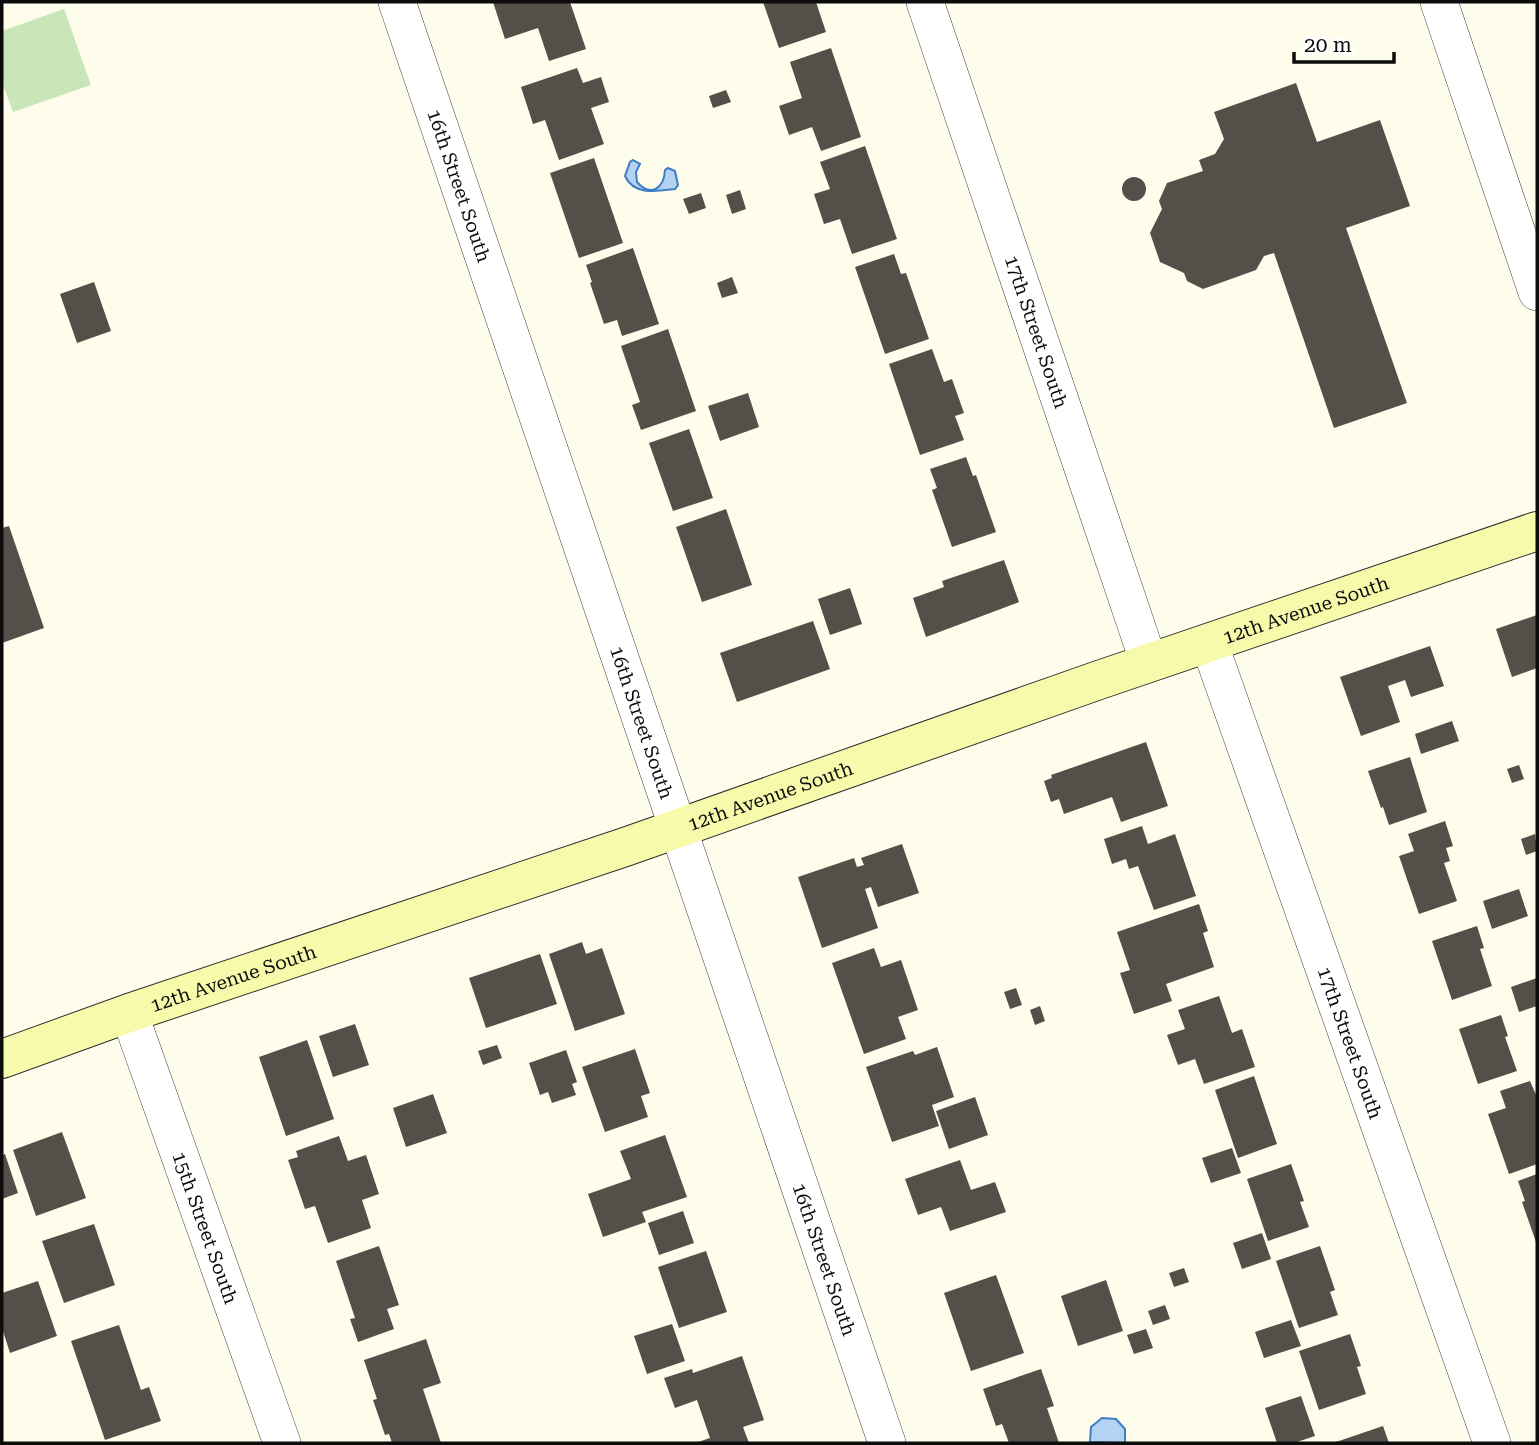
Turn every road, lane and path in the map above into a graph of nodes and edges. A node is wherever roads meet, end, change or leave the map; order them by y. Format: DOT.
graph roads {
  1 [pos="397,2"];
  2 [pos="925,2"];
  3 [pos="1439,2"];
  4 [pos="1537,292"];
  5 [pos="1537,531"];
  6 [pos="1209,643"];
  7 [pos="1149,663"];
  8 [pos="676,829"];
  9 [pos="129,1013"];
  10 [pos="2,1059"];
  11 [pos="282,1443"];
  12 [pos="887,1443"];
  13 [pos="1492,1443"];
  1 -- 8 [label="street, 16th Street South"];
  2 -- 7 [label="street, 17th Street South"];
  3 -- 4 [label="street"];
  5 -- 6 [label="street, 12th Avenue South"];
  6 -- 7 [label="street, 12th Avenue South"];
  6 -- 13 [label="street, 17th Street South"];
  7 -- 8 [label="street, 12th Avenue South"];
  8 -- 9 [label="street, 12th Avenue South"];
  8 -- 12 [label="street, 16th Street South"];
  9 -- 10 [label="street, 12th Avenue South"];
  9 -- 11 [label="street, 15th Street South"];
}
